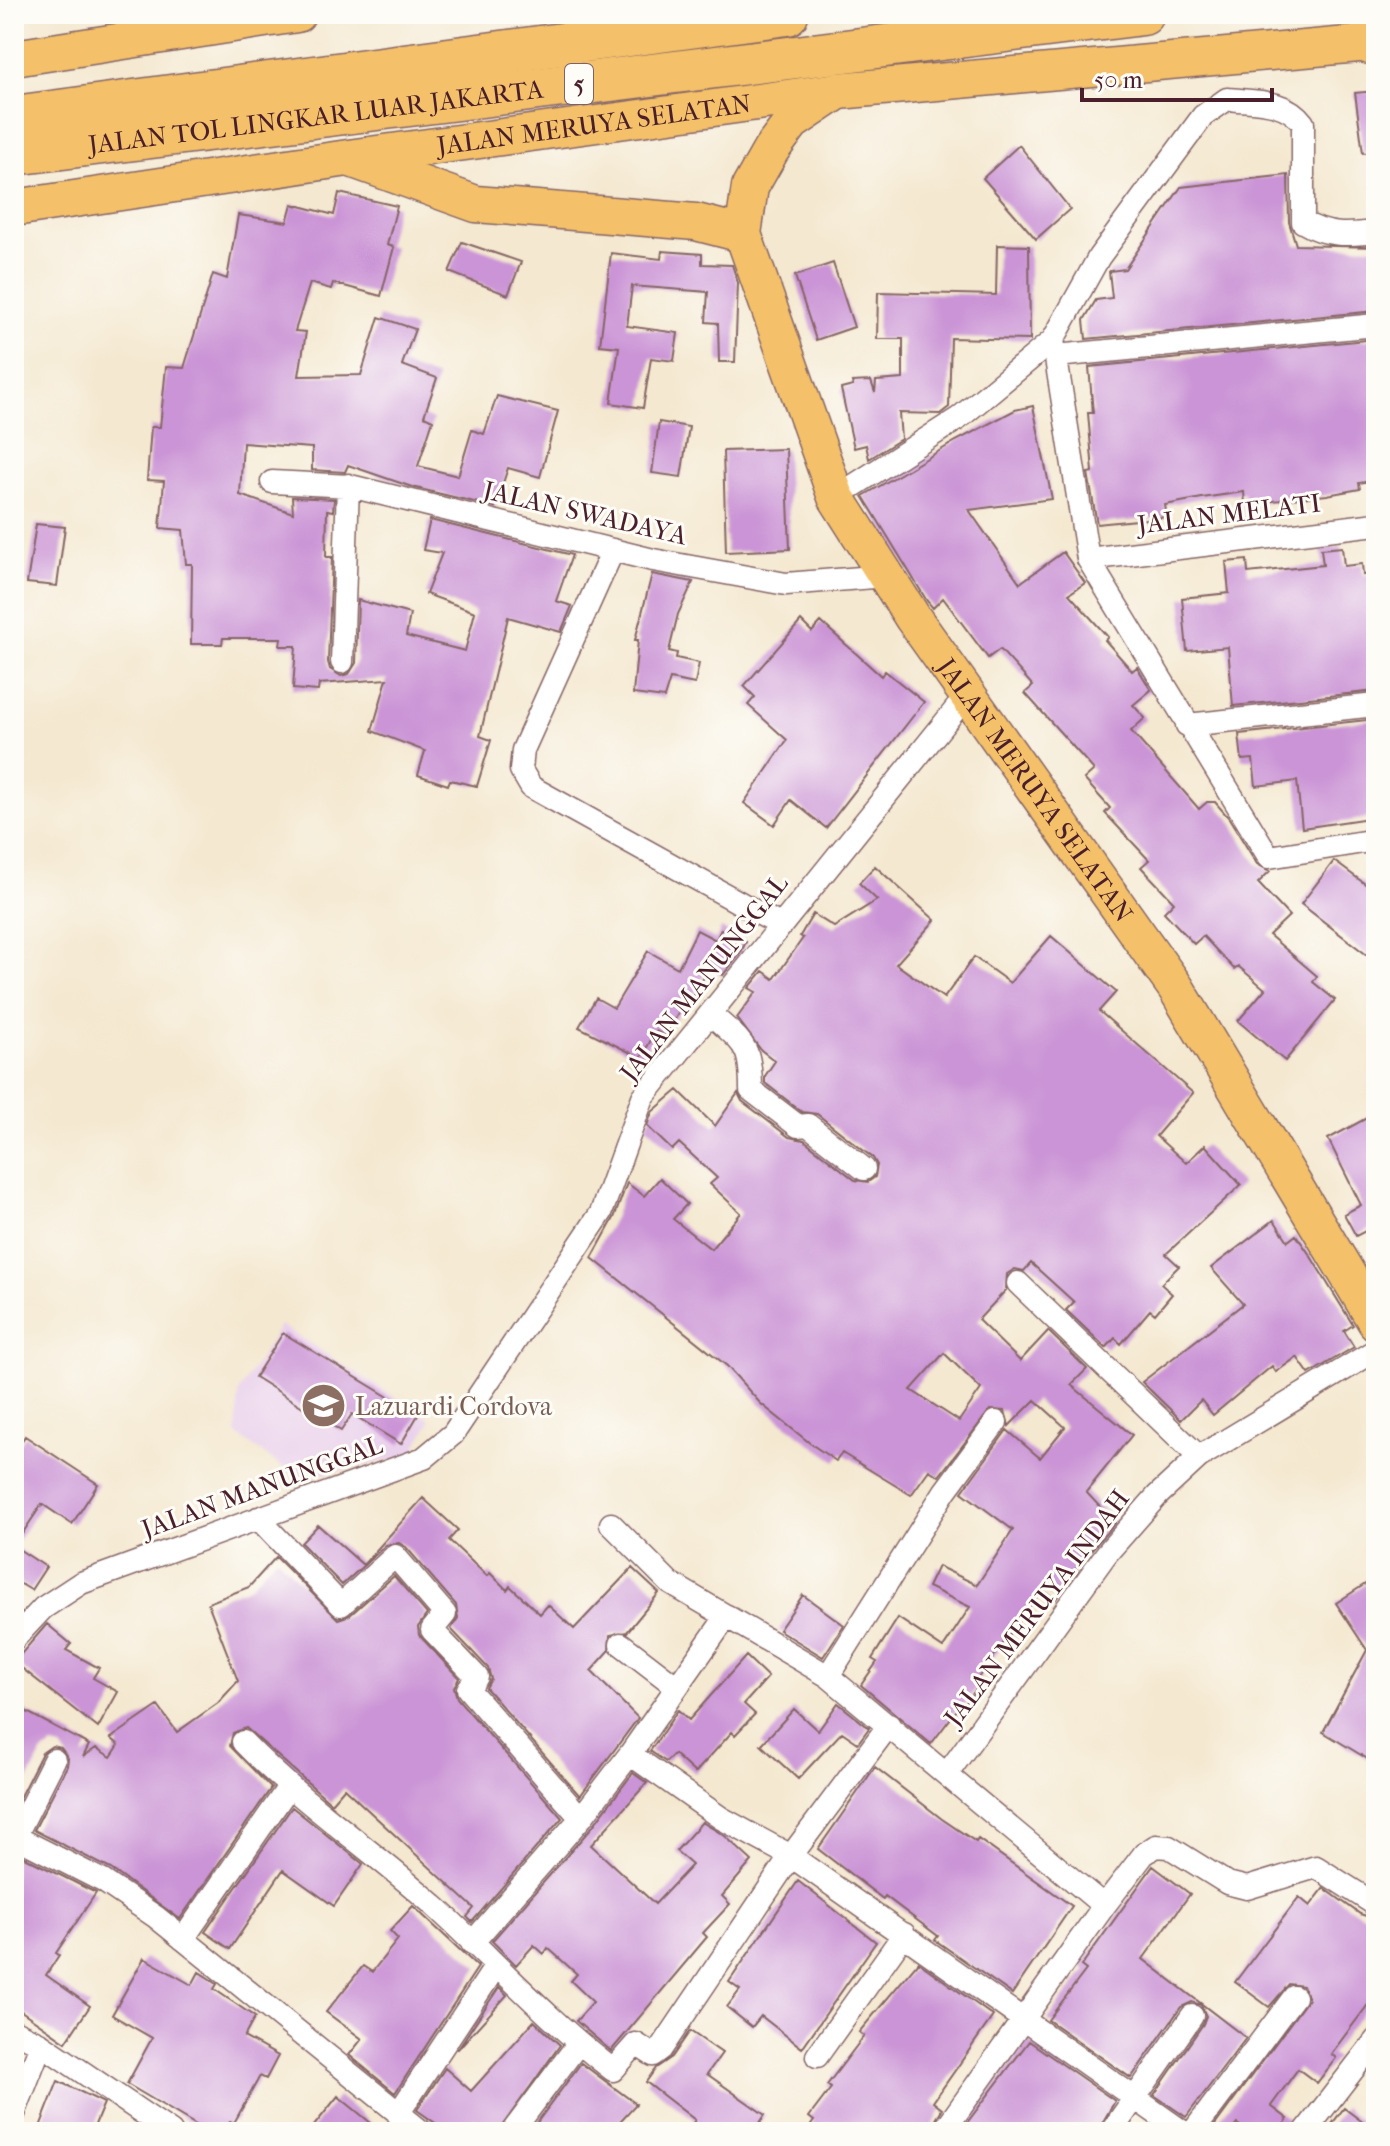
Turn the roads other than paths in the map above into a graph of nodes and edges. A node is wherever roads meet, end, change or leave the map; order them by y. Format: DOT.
graph roads {
  1 [pos="787,14"];
  2 [pos="1143,14"];
  3 [pos="280,16"];
  4 [pos="1371,33"];
  5 [pos="14,58"];
  6 [pos="838,91"];
  7 [pos="14,117"];
  8 [pos="14,154"];
  9 [pos="348,158"];
  10 [pos="14,208"];
  11 [pos="1376,232"];
  12 [pos="743,234"];
  13 [pos="1376,325"];
  14 [pos="1054,348"];
  15 [pos="272,482"];
  16 [pos="348,485"];
  17 [pos="836,497"];
  18 [pos="1376,524"];
  19 [pos="613,550"];
  20 [pos="1088,559"];
  21 [pos="886,576"];
  22 [pos="342,662"];
  23 [pos="968,694"];
  24 [pos="1376,705"];
  25 [pos="1187,725"];
  26 [pos="1376,840"];
  27 [pos="780,925"];
  28 [pos="712,1015"];
  29 [pos="864,1169"];
  30 [pos="1018,1283"];
  31 [pos="1376,1322"];
  32 [pos="1376,1350"];
  33 [pos="996,1422"];
  34 [pos="1199,1457"];
  35 [pos="258,1518"];
  36 [pos="611,1524"];
  37 [pos="727,1616"];
  38 [pos="14,1639"];
  39 [pos="621,1644"];
  40 [pos="828,1676"];
  41 [pos="677,1687"];
  42 [pos="889,1725"];
  43 [pos="243,1742"];
  44 [pos="630,1754"];
  45 [pos="54,1760"];
  46 [pos="947,1774"];
  47 [pos="288,1788"];
  48 [pos="581,1818"];
  49 [pos="15,1837"];
  50 [pos="791,1856"];
  51 [pos="1376,1905"];
  52 [pos="1104,1906"];
  53 [pos="904,1934"];
  54 [pos="183,1939"];
  55 [pos="472,1943"];
  56 [pos="496,1966"];
  57 [pos="1294,1997"];
  58 [pos="1192,2016"];
  59 [pos="1024,2018"];
  60 [pos="14,2031"];
  61 [pos="1376,2040"];
  62 [pos="41,2044"];
  63 [pos="578,2044"];
  64 [pos="817,2056"];
  65 [pos="1136,2096"];
  66 [pos="14,2114"];
  67 [pos="398,2114"];
  68 [pos="171,2132"];
  69 [pos="422,2132"];
  70 [pos="512,2132"];
  71 [pos="943,2132"];
  72 [pos="1111,2132"];
  73 [pos="1183,2132"];
  74 [pos="1193,2132"];
  75 [pos="1305,2132"];
  1 -- 7 [label="highway, JALAN TOL LINGKAR LUAR JAKARTA / 5"];
  2 -- 8 [label="highway, JALAN TOL LINGKAR LUAR JAKARTA / 5"];
  3 -- 5 [label="main road"];
  4 -- 6 [label="main road, JALAN MERUYA SELATAN"];
  6 -- 9 [label="main road, JALAN MERUYA SELATAN"];
  6 -- 12 [label="main road, JALAN MERUYA SELATAN"];
  9 -- 10 [label="main road, JALAN MERUYA SELATAN"];
  9 -- 12 [label="main road, JALAN MERUYA SELATAN"];
  11 -- 14 [label="street"];
  12 -- 17 [label="main road, JALAN MERUYA SELATAN"];
  13 -- 14 [label="street"];
  14 -- 17 [label="street"];
  14 -- 20 [label="street"];
  15 -- 16 [label="street, JALAN SWADAYA"];
  16 -- 19 [label="street, JALAN SWADAYA"];
  16 -- 22 [label="street"];
  17 -- 21 [label="main road, JALAN MERUYA SELATAN"];
  18 -- 20 [label="street, JALAN MELATI"];
  19 -- 21 [label="street, JALAN SWADAYA"];
  19 -- 27 [label="street"];
  20 -- 25 [label="street"];
  21 -- 23 [label="main road, JALAN MERUYA SELATAN"];
  23 -- 27 [label="street, JALAN MANUNGGAL"];
  23 -- 31 [label="main road, JALAN MERUYA SELATAN"];
  24 -- 25 [label="street"];
  25 -- 26 [label="street"];
  27 -- 28 [label="street, JALAN MANUNGGAL"];
  28 -- 29 [label="street"];
  28 -- 35 [label="street, JALAN MANUNGGAL"];
  30 -- 34 [label="street"];
  32 -- 34 [label="street, JALAN MERUYA INDAH"];
  33 -- 40 [label="street"];
  34 -- 46 [label="street, JALAN MERUYA INDAH"];
  35 -- 38 [label="street, JALAN MANUNGGAL"];
  35 -- 48 [label="street"];
  36 -- 37 [label="street"];
  37 -- 40 [label="street"];
  37 -- 41 [label="street"];
  39 -- 41 [label="street"];
  40 -- 42 [label="street"];
  41 -- 44 [label="street"];
  42 -- 46 [label="street"];
  42 -- 50 [label="street"];
  43 -- 47 [label="street"];
  44 -- 48 [label="street"];
  44 -- 50 [label="street"];
  45 -- 49 [label="street"];
  46 -- 52 [label="street"];
  47 -- 54 [label="street"];
  47 -- 55 [label="street"];
  48 -- 55 [label="street"];
  49 -- 54 [label="street"];
  50 -- 53 [label="street"];
  50 -- 63 [label="street"];
  51 -- 52 [label="street"];
  52 -- 59 [label="street"];
  53 -- 59 [label="street"];
  53 -- 64 [label="street"];
  54 -- 67 [label="street"];
  55 -- 56 [label="street"];
  56 -- 63 [label="street"];
  56 -- 67 [label="street"];
  57 -- 74 [label="street"];
  58 -- 65 [label="street"];
  59 -- 65 [label="street"];
  59 -- 71 [label="street"];
  60 -- 62 [label="street"];
  61 -- 75 [label="street"];
  62 -- 66 [label="street"];
  62 -- 68 [label="street"];
  63 -- 70 [label="street"];
  65 -- 72 [label="street"];
  65 -- 73 [label="street"];
  67 -- 69 [label="street"];
}
